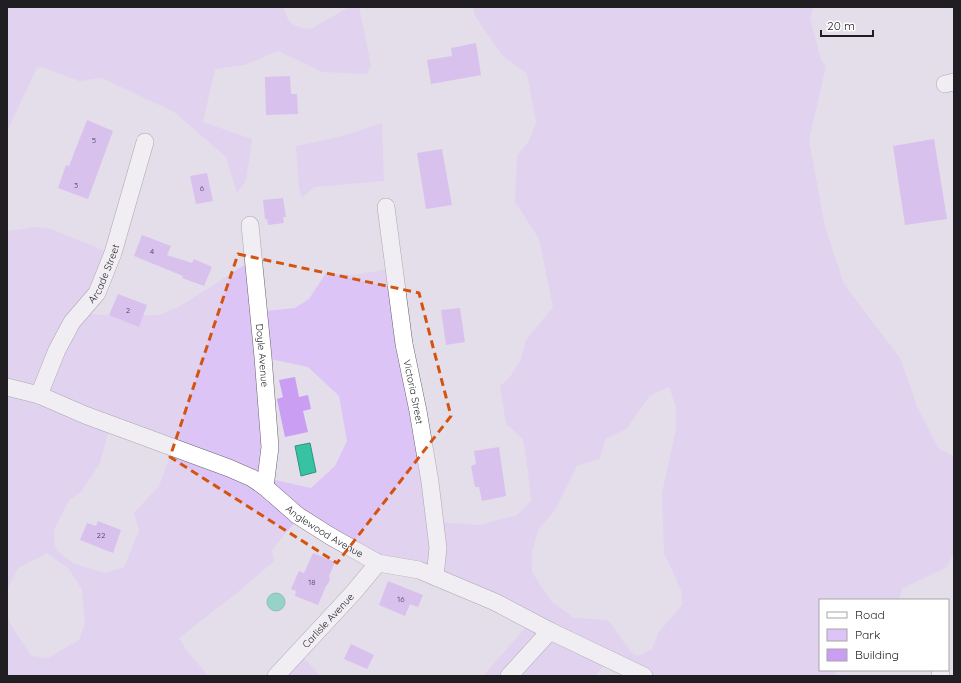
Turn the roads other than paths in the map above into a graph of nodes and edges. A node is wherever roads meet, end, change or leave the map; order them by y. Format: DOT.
graph roads {
  1 [pos="145,142"];
  2 [pos="386,207"];
  3 [pos="250,224"];
  4 [pos="7,387"];
  5 [pos="39,395"];
  6 [pos="265,487"];
  7 [pos="378,563"];
  8 [pos="435,577"];
  9 [pos="550,632"];
  10 [pos="276,676"];
  11 [pos="509,676"];
  12 [pos="644,676"];
  1 -- 5 [label="street, Arcade Street"];
  2 -- 8 [label="street, Victoria Street"];
  3 -- 6 [label="street, Doyle Avenue"];
  4 -- 5 [label="street, Anglewood Avenue"];
  5 -- 6 [label="street, Anglewood Avenue"];
  6 -- 7 [label="street, Anglewood Avenue"];
  7 -- 8 [label="street, Anglewood Avenue"];
  7 -- 10 [label="street, Carlisle Avenue"];
  8 -- 9 [label="street, Anglewood Avenue"];
  9 -- 11 [label="street"];
  9 -- 12 [label="street, Anglewood Avenue"];
}
